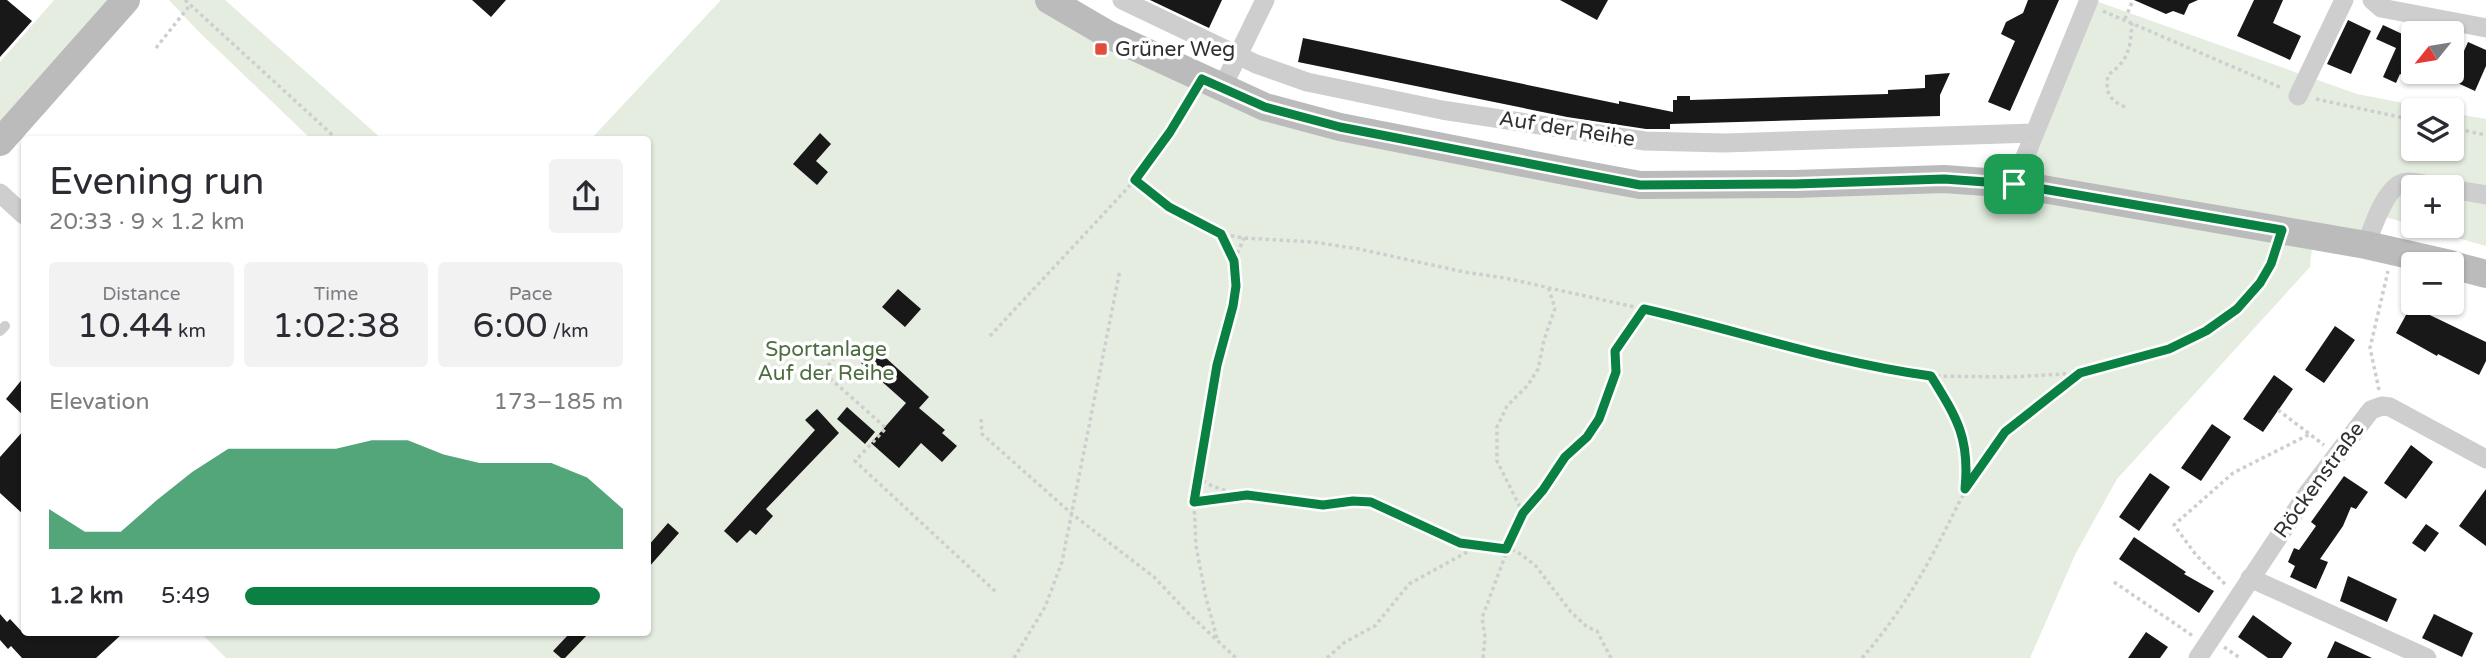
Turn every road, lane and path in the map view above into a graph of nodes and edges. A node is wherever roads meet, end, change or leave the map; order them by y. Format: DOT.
graph roads {
  1 [pos="126,0"];
  2 [pos="185,0"];
  3 [pos="1049,0"];
  4 [pos="1122,0"];
  5 [pos="1265,0"];
  6 [pos="2133,0"];
  7 [pos="2344,0"];
  8 [pos="2372,0"];
  9 [pos="2088,2"];
  10 [pos="190,5"];
  11 [pos="2124,19"];
  12 [pos="2132,23"];
  13 [pos="2486,28"];
  14 [pos="156,48"];
  15 [pos="1239,56"];
  16 [pos="1212,84"];
  17 [pos="2298,96"];
  18 [pos="2125,107"];
  19 [pos="2401,117"];
  20 [pos="2464,130"];
  21 [pos="2034,133"];
  22 [pos="2486,135"];
  23 [pos="334,136"];
  24 [pos="0,142"];
  25 [pos="1135,180"];
  26 [pos="2014,184"];
  27 [pos="2401,184"];
  28 [pos="2464,191"];
  29 [pos="0,193"];
  30 [pos="2486,195"];
  31 [pos="21,212"];
  32 [pos="2282,230"];
  33 [pos="1221,234"];
  34 [pos="1244,238"];
  35 [pos="2379,248"];
  36 [pos="2401,253"];
  37 [pos="1234,261"];
  38 [pos="2464,268"];
  39 [pos="1120,270"];
  40 [pos="2486,274"];
  41 [pos="1548,286"];
  42 [pos="1644,309"];
  43 [pos="990,335"];
  44 [pos="839,352"];
  45 [pos="2080,373"];
  46 [pos="1931,376"];
  47 [pos="2382,406"];
  48 [pos="2278,410"];
  49 [pos="981,419"];
  50 [pos="2310,434"];
  51 [pos="2337,454"];
  52 [pos="2486,459"];
  53 [pos="1197,477"];
  54 [pos="1965,489"];
  55 [pos="1247,495"];
  56 [pos="1194,502"];
  57 [pos="1523,513"];
  58 [pos="1072,514"];
  59 [pos="1478,546"];
  60 [pos="1506,549"];
  61 [pos="2250,578"];
  62 [pos="2114,582"];
  63 [pos="996,592"];
  64 [pos="2237,597"];
  65 [pos="1217,638"];
  66 [pos="2202,651"];
  67 [pos="1014,658"];
  68 [pos="1236,658"];
  69 [pos="1327,658"];
  70 [pos="1483,658"];
  71 [pos="1611,658"];
  72 [pos="1862,658"];
  73 [pos="2427,658"];
  1 -- 24 [label="main road"];
  2 -- 10 [label="path"];
  3 -- 16 [label="main road, Auf der Reihe"];
  4 -- 15 [label="street, Auf der Reihe"];
  5 -- 15 [label="street"];
  6 -- 11 [label="path"];
  7 -- 17 [label="street"];
  8 -- 13 [label="street"];
  9 -- 11 [label="path"];
  9 -- 21 [label="street"];
  10 -- 14 [label="path"];
  10 -- 23 [label="path"];
  11 -- 12 [label="path"];
  12 -- 17 [label="path"];
  12 -- 18 [label="path"];
  15 -- 16 [label="street"];
  15 -- 21 [label="street, Auf der Reihe"];
  16 -- 25 [label="path"];
  16 -- 26 [label="main road, Auf der Reihe"];
  17 -- 19 [label="path"];
  20 -- 22 [label="path"];
  21 -- 26 [label="street"];
  25 -- 33 [label="path"];
  25 -- 43 [label="path"];
  26 -- 32 [label="main road, Auf der Reihe"];
  27 -- 35 [label="street"];
  28 -- 30 [label="street"];
  29 -- 31 [label="street"];
  32 -- 35 [label="main road, Auf der Reihe"];
  32 -- 45 [label="path"];
  33 -- 34 [label="path"];
  33 -- 37 [label="path"];
  34 -- 37 [label="path"];
  34 -- 41 [label="path"];
  35 -- 36 [label="main road, Auf der Reihe"];
  35 -- 47 [label="path"];
  37 -- 53 [label="path"];
  38 -- 40 [label="main road, Auf der Reihe"];
  39 -- 58 [label="path"];
  41 -- 42 [label="path"];
  41 -- 57 [label="path"];
  42 -- 46 [label="path"];
  42 -- 57 [label="path"];
  44 -- 63 [label="path"];
  45 -- 46 [label="path"];
  45 -- 54 [label="path"];
  46 -- 54 [label="path"];
  47 -- 51 [label="street, Röckenstraße"];
  47 -- 52 [label="street, Röckenstraße"];
  48 -- 50 [label="path"];
  49 -- 58 [label="path"];
  50 -- 51 [label="path"];
  50 -- 64 [label="path"];
  51 -- 61 [label="street, Röckenstraße"];
  53 -- 55 [label="path"];
  53 -- 56 [label="path"];
  54 -- 72 [label="path"];
  55 -- 56 [label="path"];
  55 -- 59 [label="path"];
  56 -- 65 [label="path"];
  57 -- 60 [label="path"];
  58 -- 65 [label="path"];
  58 -- 67 [label="path"];
  59 -- 60 [label="path"];
  59 -- 69 [label="path"];
  60 -- 70 [label="path"];
  60 -- 71 [label="path"];
  61 -- 64 [label="street, Röckenstraße"];
  61 -- 73 [label="street"];
  62 -- 66 [label="path"];
  64 -- 66 [label="street, Röckenstraße"];
  65 -- 68 [label="path"];
}
